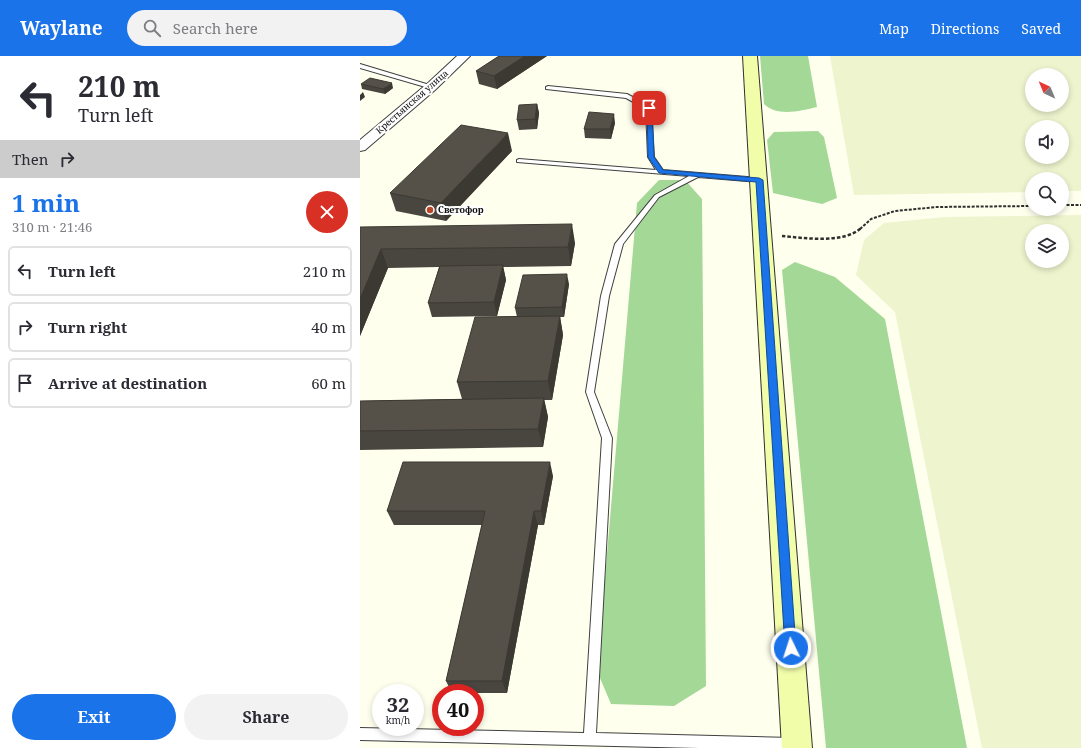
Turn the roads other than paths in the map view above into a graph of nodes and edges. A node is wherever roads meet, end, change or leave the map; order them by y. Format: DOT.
graph roads {
  1 [pos="464,56"];
  2 [pos="750,56"];
  3 [pos="360,66"];
  4 [pos="431,87"];
  5 [pos="548,88"];
  6 [pos="360,147"];
  7 [pos="519,161"];
  8 [pos="661,172"];
  9 [pos="697,175"];
  10 [pos="759,180"];
  11 [pos="360,734"];
  12 [pos="590,739"];
  13 [pos="797,746"];
  1 -- 4 [label="street, Крестьянская улица"];
  2 -- 10 [label="street"];
  3 -- 4 [label="lane"];
  4 -- 6 [label="street, Крестьянская улица"];
  5 -- 8 [label="lane"];
  7 -- 8 [label="lane"];
  8 -- 9 [label="lane"];
  9 -- 10 [label="lane"];
  9 -- 12 [label="lane"];
  10 -- 13 [label="street"];
  11 -- 12 [label="lane"];
  12 -- 13 [label="lane"];
}
